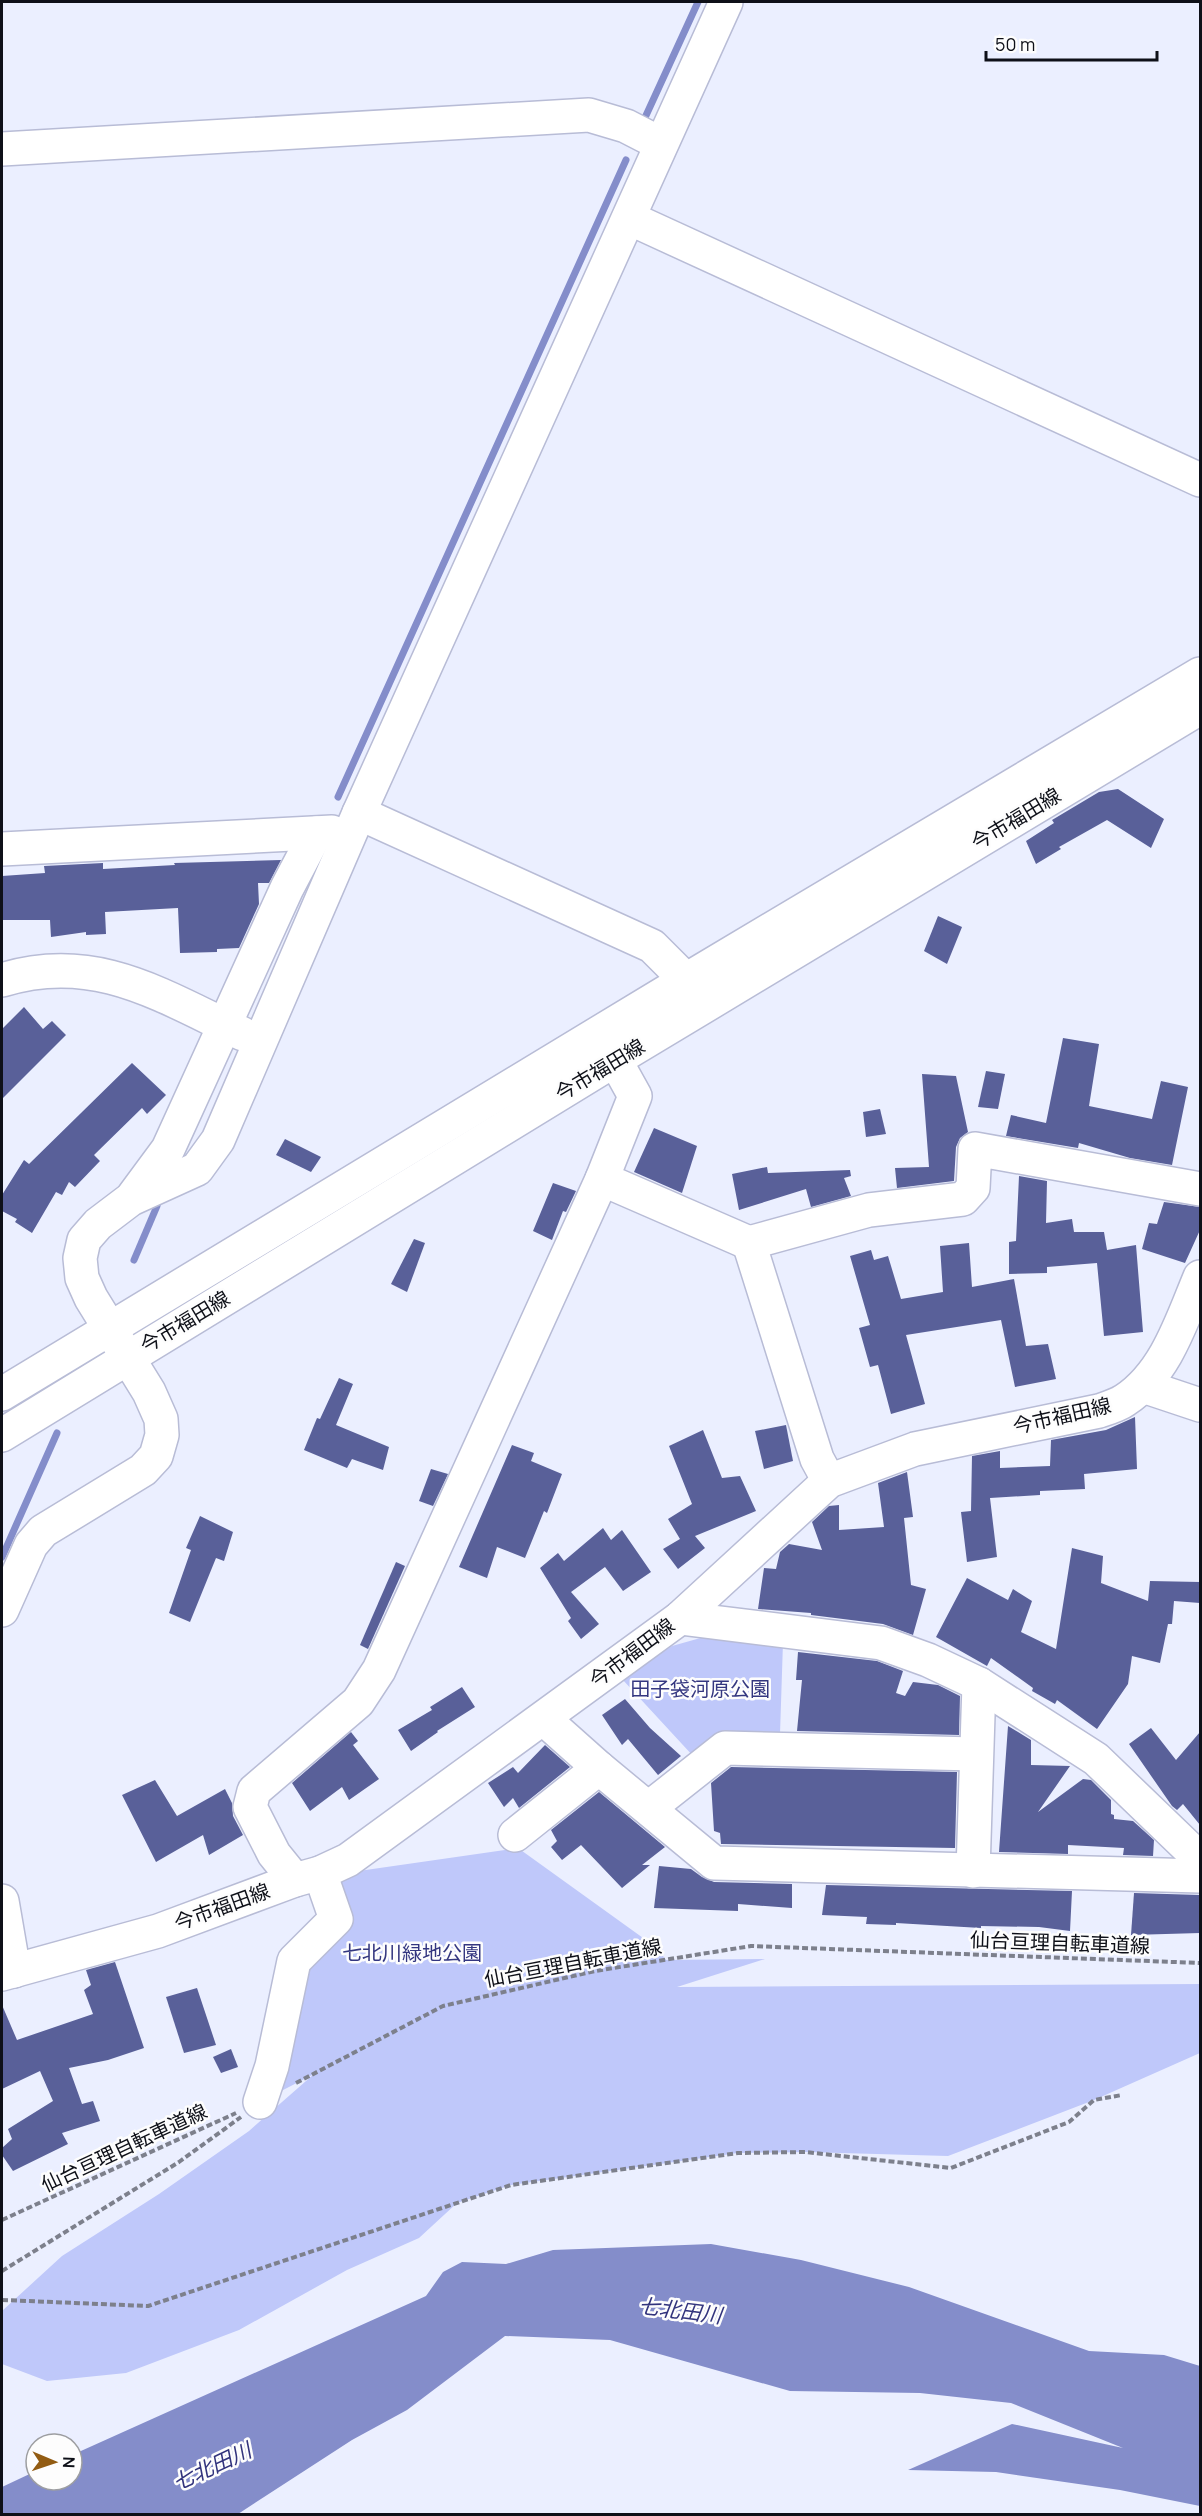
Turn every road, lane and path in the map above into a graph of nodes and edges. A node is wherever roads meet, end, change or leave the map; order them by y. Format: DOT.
graph roads {
  1 [pos="726,2"];
  2 [pos="662,144"];
  3 [pos="2,149"];
  4 [pos="629,218"];
  5 [pos="1200,480"];
  6 [pos="1200,674"];
  7 [pos="1200,708"];
  8 [pos="355,822"];
  9 [pos="316,833"];
  10 [pos="2,849"];
  11 [pos="687,980"];
  12 [pos="2,981"];
  13 [pos="224,1025"];
  14 [pos="260,1042"];
  15 [pos="615,1060"];
  16 [pos="602,1179"];
  17 [pos="1200,1189"];
  18 [pos="131,1199"];
  19 [pos="749,1243"];
  20 [pos="1200,1277"];
  21 [pos="110,1329"];
  22 [pos="127,1357"];
  23 [pos="1143,1386"];
  24 [pos="2,1395"];
  25 [pos="1200,1405"];
  26 [pos="2,1435"];
  27 [pos="829,1481"];
  28 [pos="5,1596"];
  29 [pos="680,1618"];
  30 [pos="979,1684"];
  31 [pos="544,1719"];
  32 [pos="976,1754"];
  33 [pos="599,1768"];
  34 [pos="649,1808"];
  35 [pos="515,1835"];
  36 [pos="1200,1860"];
  37 [pos="973,1871"];
  38 [pos="308,1876"];
  39 [pos="1200,1876"];
  40 [pos="2,1901"];
  41 [pos="1200,1963"];
  42 [pos="8,1973"];
  43 [pos="1122,2096"];
  44 [pos="260,2102"];
  45 [pos="2,2220"];
  46 [pos="2,2271"];
  47 [pos="2,2300"];
  1 -- 2 [label="street"];
  2 -- 3 [label="street"];
  2 -- 4 [label="street"];
  4 -- 5 [label="street"];
  4 -- 8 [label="street"];
  6 -- 11 [label="street, 今市福田線"];
  7 -- 15 [label="street, 今市福田線"];
  8 -- 9 [label="street"];
  8 -- 11 [label="street"];
  8 -- 14 [label="street"];
  9 -- 10 [label="street"];
  9 -- 13 [label="street"];
  11 -- 21 [label="street, 今市福田線"];
  12 -- 13 [label="street"];
  13 -- 14 [label="street"];
  13 -- 18 [label="street"];
  14 -- 18 [label="street"];
  15 -- 16 [label="street"];
  15 -- 22 [label="street, 今市福田線"];
  16 -- 19 [label="street"];
  16 -- 38 [label="street"];
  17 -- 19 [label="street"];
  18 -- 21 [label="street"];
  19 -- 27 [label="street"];
  20 -- 23 [label="street, 今市福田線"];
  21 -- 22 [label="street"];
  21 -- 24 [label="street, 今市福田線"];
  22 -- 26 [label="street, 今市福田線"];
  22 -- 28 [label="street"];
  23 -- 25 [label="street"];
  23 -- 27 [label="street, 今市福田線"];
  27 -- 29 [label="street, 今市福田線"];
  29 -- 30 [label="street"];
  29 -- 31 [label="street, 今市福田線"];
  30 -- 32 [label="street"];
  30 -- 36 [label="street"];
  31 -- 33 [label="street"];
  31 -- 38 [label="street, 今市福田線"];
  32 -- 34 [label="street"];
  32 -- 37 [label="street"];
  33 -- 34 [label="street"];
  33 -- 35 [label="street"];
  34 -- 37 [label="street"];
  37 -- 39 [label="street"];
  38 -- 42 [label="street, 今市福田線"];
  38 -- 44 [label="street"];
  40 -- 42 [label="street"];
  41 -- 44 [label="path, 仙台亘理自転車道線"];
  43 -- 47 [label="path"];
  44 -- 45 [label="path, 仙台亘理自転車道線"];
  44 -- 46 [label="path"];
}
